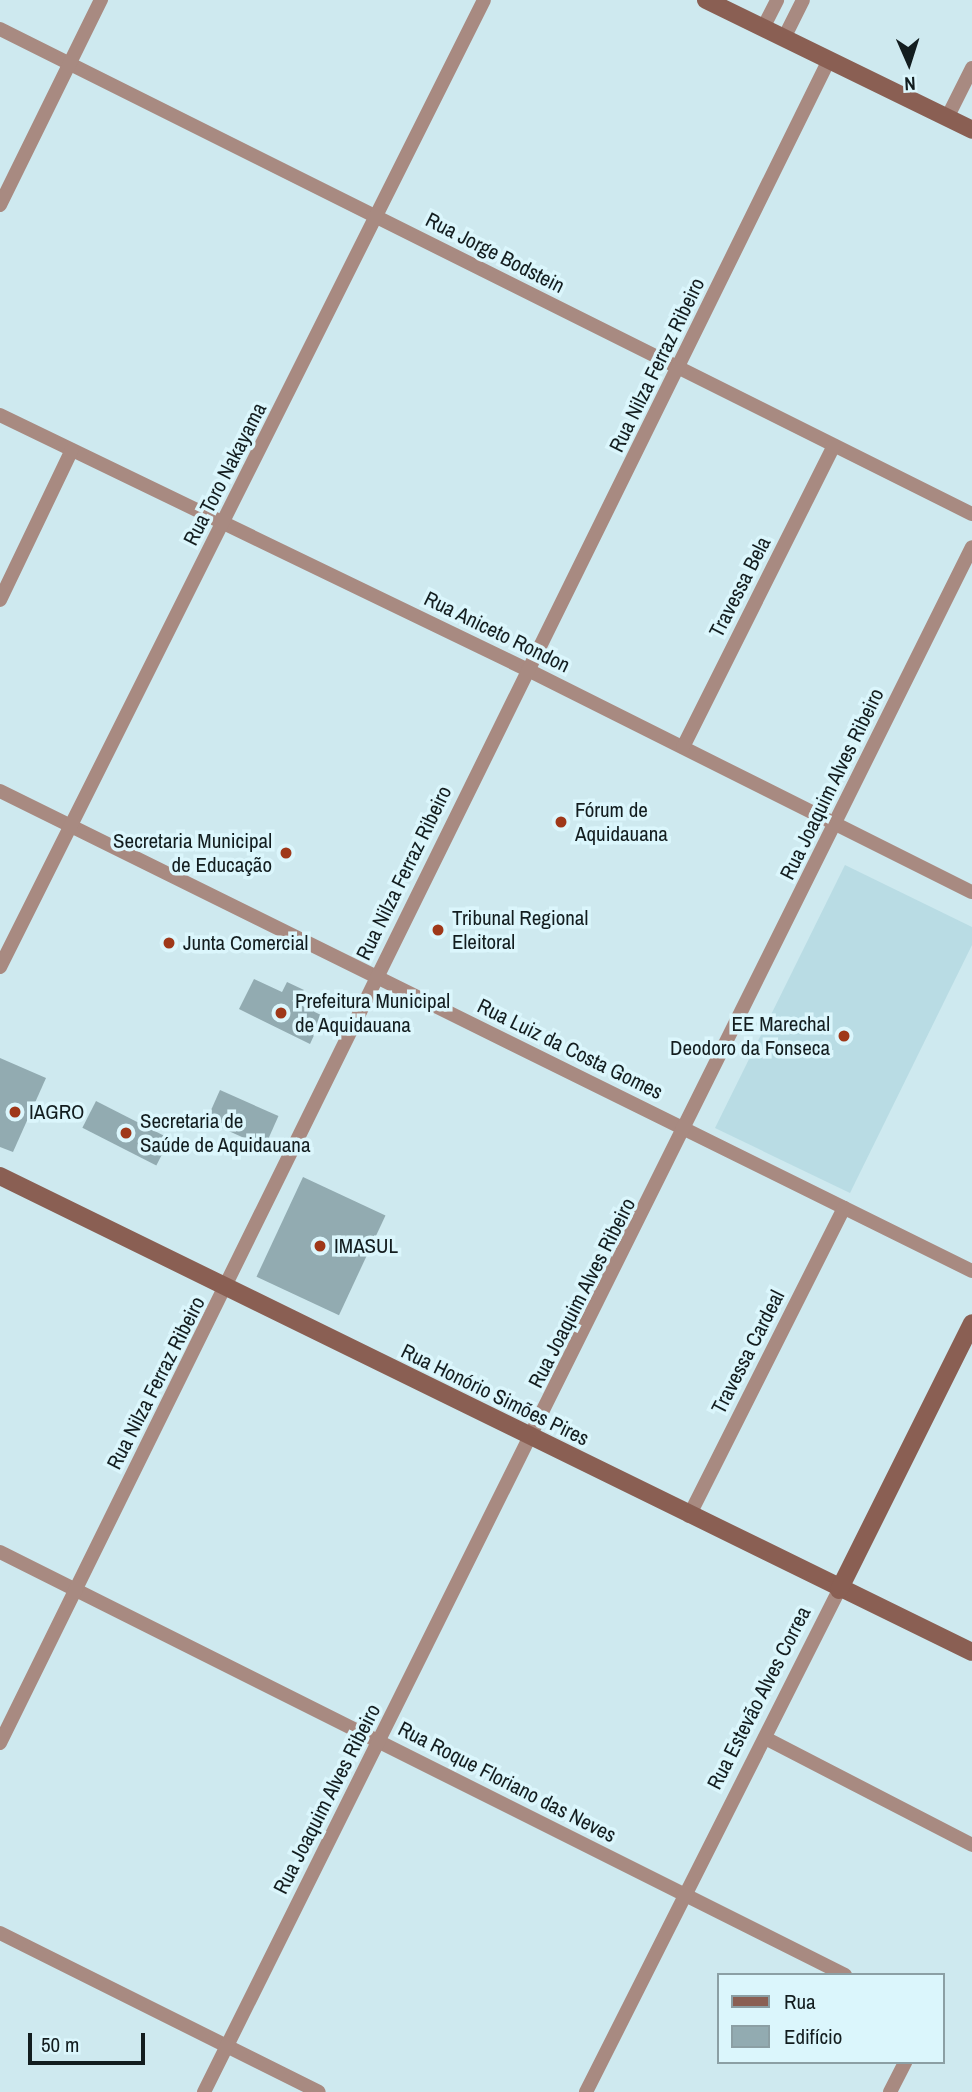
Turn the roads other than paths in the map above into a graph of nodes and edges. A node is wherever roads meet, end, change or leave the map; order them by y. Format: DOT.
graph roads {
  1 [pos="101,0"];
  2 [pos="484,0"];
  3 [pos="706,0"];
  4 [pos="777,0"];
  5 [pos="803,0"];
  6 [pos="763,28"];
  7 [pos="0,29"];
  8 [pos="784,38"];
  9 [pos="830,60"];
  10 [pos="69,63"];
  11 [pos="972,68"];
  12 [pos="947,118"];
  13 [pos="972,130"];
  14 [pos="0,205"];
  15 [pos="378,218"];
  16 [pos="679,369"];
  17 [pos="0,415"];
  18 [pos="834,446"];
  19 [pos="72,450"];
  20 [pos="972,514"];
  21 [pos="224,522"];
  22 [pos="972,547"];
  23 [pos="0,600"];
  24 [pos="528,670"];
  25 [pos="683,747"];
  26 [pos="0,791"];
  27 [pos="836,824"];
  28 [pos="69,826"];
  29 [pos="972,892"];
  30 [pos="0,967"];
  31 [pos="376,977"];
  32 [pos="687,1130"];
  33 [pos="0,1176"];
  34 [pos="844,1208"];
  35 [pos="972,1271"];
  36 [pos="226,1290"];
  37 [pos="972,1324"];
  38 [pos="532,1438"];
  39 [pos="689,1516"];
  40 [pos="0,1552"];
  41 [pos="76,1590"];
  42 [pos="839,1590"];
  43 [pos="972,1652"];
  44 [pos="765,1738"];
  45 [pos="380,1742"];
  46 [pos="0,1743"];
  47 [pos="972,1845"];
  48 [pos="686,1895"];
  49 [pos="0,1933"];
  50 [pos="841,1973"];
  51 [pos="227,2046"];
  52 [pos="904,2064"];
  53 [pos="204,2092"];
  54 [pos="319,2092"];
  55 [pos="586,2092"];
  56 [pos="890,2092"];
  1 -- 10 [label="street"];
  2 -- 15 [label="street, Rua Toro Nakayama"];
  3 -- 6 [label="main road"];
  4 -- 6 [label="street"];
  5 -- 8 [label="street"];
  6 -- 8 [label="main road"];
  7 -- 10 [label="street, Rua Jorge Bodstein"];
  8 -- 9 [label="main road"];
  9 -- 12 [label="main road"];
  9 -- 16 [label="street, Rua Nilza Ferraz Ribeiro"];
  10 -- 14 [label="street"];
  10 -- 15 [label="street, Rua Jorge Bodstein"];
  11 -- 12 [label="street"];
  12 -- 13 [label="main road"];
  15 -- 16 [label="street, Rua Jorge Bodstein"];
  15 -- 21 [label="street, Rua Toro Nakayama"];
  16 -- 18 [label="street, Rua Jorge Bodstein"];
  16 -- 24 [label="street, Rua Nilza Ferraz Ribeiro"];
  17 -- 19 [label="street, Rua Aniceto Rondon"];
  18 -- 20 [label="street, Rua Jorge Bodstein"];
  18 -- 25 [label="street, Travessa Bela"];
  19 -- 21 [label="street, Rua Aniceto Rondon"];
  19 -- 23 [label="street"];
  21 -- 24 [label="street, Rua Aniceto Rondon"];
  21 -- 28 [label="street, Rua Toro Nakayama"];
  22 -- 27 [label="street, Rua Joaquim Alves Ribeiro"];
  24 -- 25 [label="street, Rua Aniceto Rondon"];
  24 -- 31 [label="street, Rua Nilza Ferraz Ribeiro"];
  25 -- 27 [label="street, Rua Aniceto Rondon"];
  26 -- 28 [label="street, Rua Luiz da Costa Gomes"];
  27 -- 29 [label="street, Rua Aniceto Rondon"];
  27 -- 32 [label="street, Rua Joaquim Alves Ribeiro"];
  28 -- 30 [label="street, Rua Toro Nakayama"];
  28 -- 31 [label="street, Rua Luiz da Costa Gomes"];
  31 -- 32 [label="street, Rua Luiz da Costa Gomes"];
  31 -- 36 [label="street, Rua Nilza Ferraz Ribeiro"];
  32 -- 34 [label="street, Rua Luiz da Costa Gomes"];
  32 -- 38 [label="street, Rua Joaquim Alves Ribeiro"];
  33 -- 36 [label="main road, Rua Honório Simões Pires"];
  34 -- 35 [label="street, Rua Luiz da Costa Gomes"];
  34 -- 39 [label="street, Travessa Cardeal"];
  36 -- 38 [label="main road, Rua Honório Simões Pires"];
  36 -- 41 [label="street, Rua Nilza Ferraz Ribeiro"];
  37 -- 42 [label="main road, Rua Estevão Alves Correa"];
  38 -- 39 [label="main road, Rua Honório Simões Pires"];
  38 -- 45 [label="street, Rua Joaquim Alves Ribeiro"];
  39 -- 42 [label="main road, Rua Honório Simões Pires"];
  40 -- 41 [label="street, Rua Roque Floriano das Neves"];
  41 -- 45 [label="street, Rua Roque Floriano das Neves"];
  41 -- 46 [label="street, Rua Nilza Ferraz Ribeiro"];
  42 -- 43 [label="main road, Rua Honório Simões Pires"];
  42 -- 44 [label="street, Rua Estevão Alves Correa"];
  44 -- 47 [label="street"];
  44 -- 48 [label="street, Rua Estevão Alves Correa"];
  45 -- 48 [label="street, Rua Roque Floriano das Neves"];
  45 -- 51 [label="street, Rua Joaquim Alves Ribeiro"];
  48 -- 50 [label="street, Rua Roque Floriano das Neves"];
  48 -- 55 [label="street, Rua Estevão Alves Correa"];
  49 -- 51 [label="street"];
  51 -- 53 [label="street, Rua Joaquim Alves Ribeiro"];
  51 -- 54 [label="street"];
  52 -- 56 [label="street"];
}
